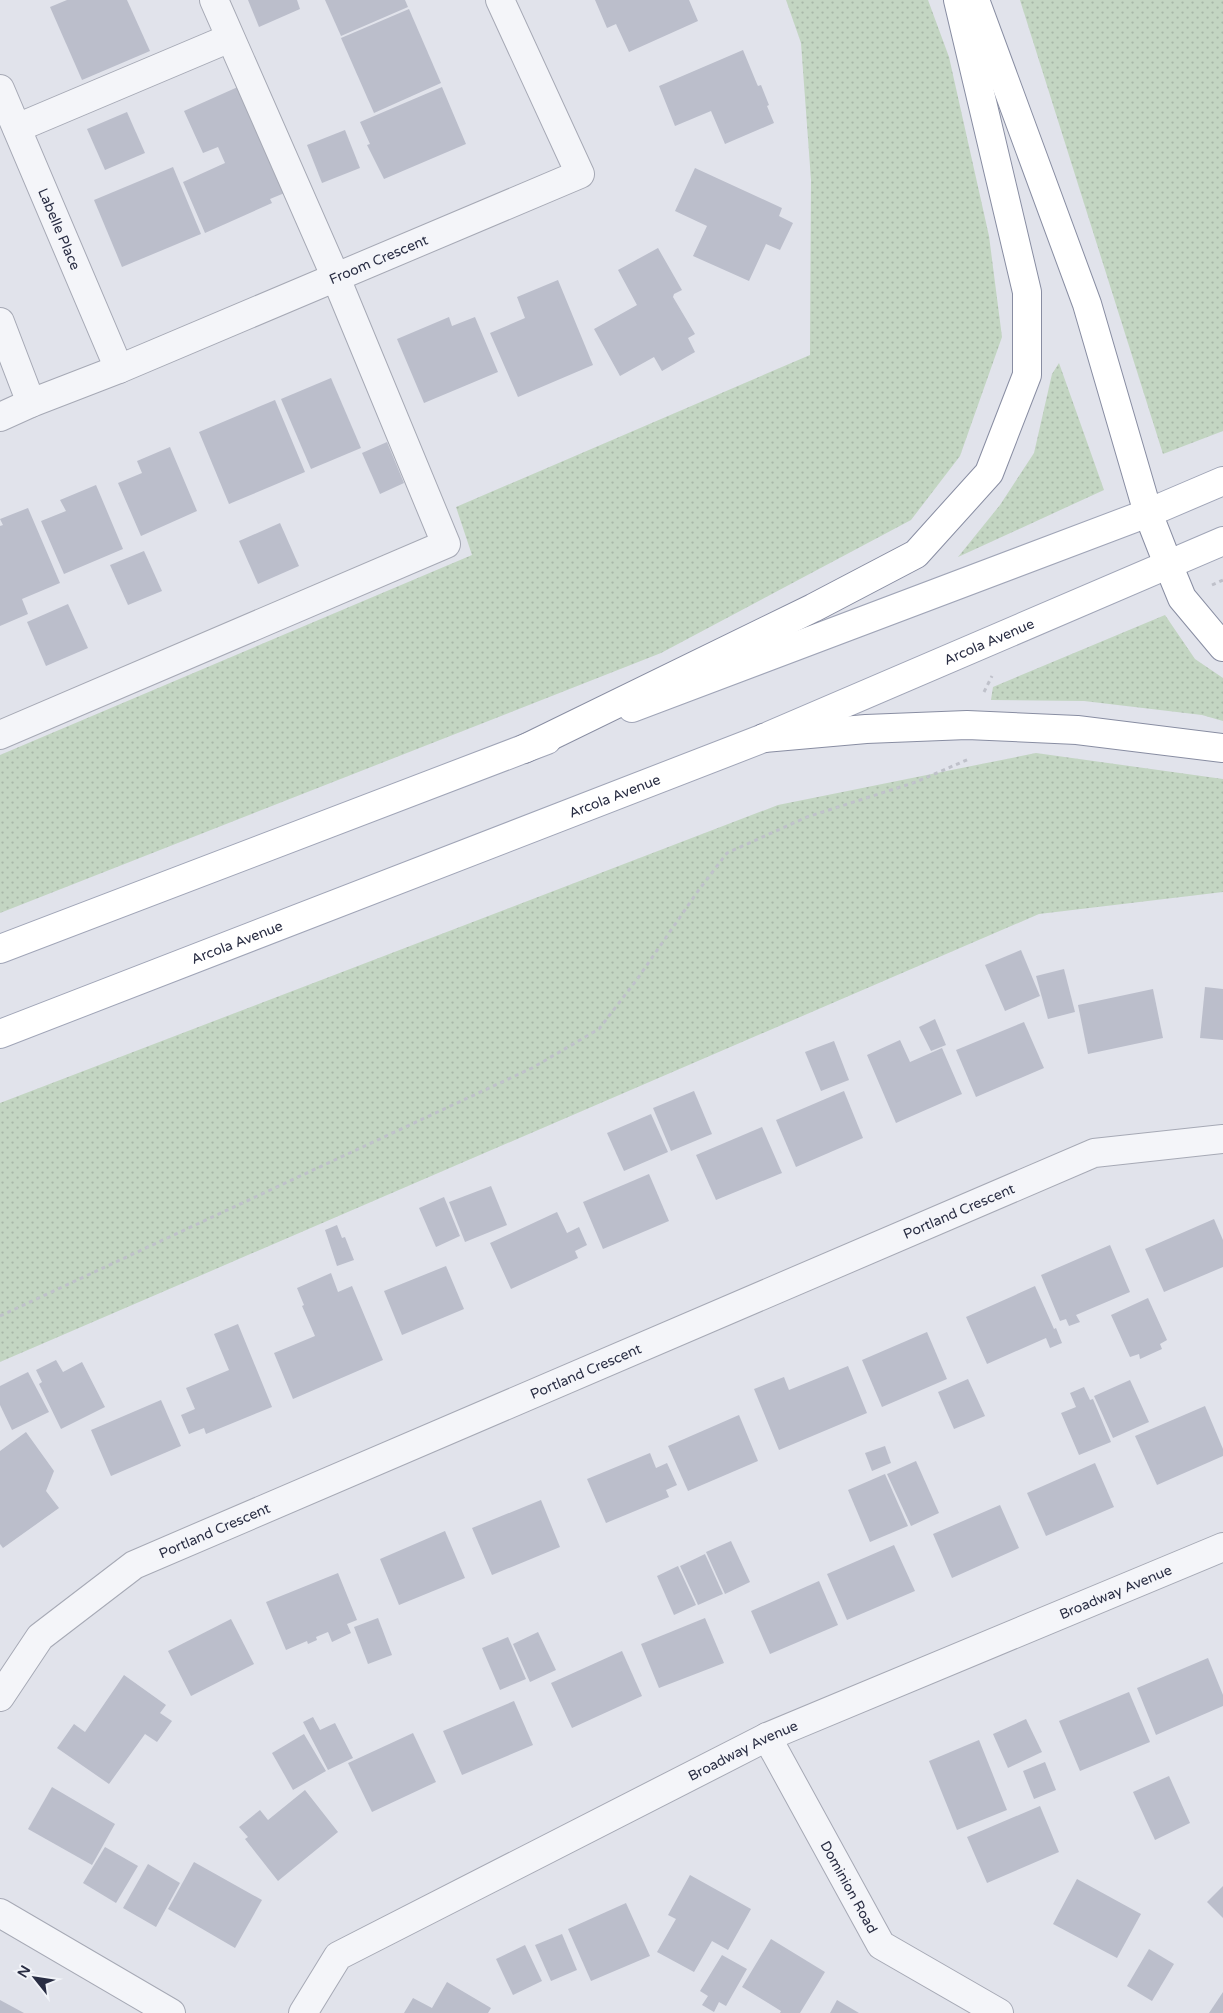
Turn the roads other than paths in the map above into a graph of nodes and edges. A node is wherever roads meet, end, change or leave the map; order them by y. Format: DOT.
graph roads {
  1 [pos="214,0"];
  2 [pos="500,0"];
  3 [pos="958,0"];
  4 [pos="975,0"];
  5 [pos="230,38"];
  6 [pos="0,89"];
  7 [pos="16,128"];
  8 [pos="336,278"];
  9 [pos="0,322"];
  10 [pos="119,369"];
  11 [pos="31,403"];
  12 [pos="0,417"];
  13 [pos="1223,481"];
  14 [pos="1148,512"];
  15 [pos="1223,541"];
  16 [pos="1168,564"];
  17 [pos="1223,647"];
  18 [pos="0,735"];
  19 [pos="764,738"];
  20 [pos="1223,748"];
  21 [pos="524,749"];
  22 [pos="0,949"];
  23 [pos="0,1034"];
  24 [pos="1223,1138"];
  25 [pos="1223,1547"];
  26 [pos="0,1697"];
  27 [pos="767,1737"];
  28 [pos="3,1922"];
  29 [pos="171,2013"];
  30 [pos="303,2013"];
  31 [pos="999,2013"];
  1 -- 5 [label="street"];
  2 -- 8 [label="street, Froom Crescent"];
  3 -- 21 [label="main road"];
  4 -- 14 [label="main road"];
  5 -- 7 [label="street"];
  5 -- 8 [label="street"];
  6 -- 7 [label="street, Labelle Place"];
  7 -- 10 [label="street, Labelle Place"];
  8 -- 10 [label="street, Froom Crescent"];
  8 -- 18 [label="street"];
  9 -- 11 [label="street"];
  10 -- 11 [label="street, Froom Crescent"];
  11 -- 12 [label="street, Froom Crescent"];
  13 -- 14 [label="main road"];
  14 -- 16 [label="main road"];
  14 -- 21 [label="main road"];
  15 -- 16 [label="main road, Arcola Avenue"];
  16 -- 17 [label="main road"];
  16 -- 19 [label="main road, Arcola Avenue"];
  19 -- 20 [label="main road"];
  19 -- 23 [label="main road, Arcola Avenue"];
  21 -- 22 [label="main road"];
  24 -- 26 [label="street, Portland Crescent"];
  25 -- 27 [label="street, Broadway Avenue"];
  27 -- 30 [label="street, Broadway Avenue"];
  27 -- 31 [label="street, Dominion Road"];
  28 -- 29 [label="street"];
}
